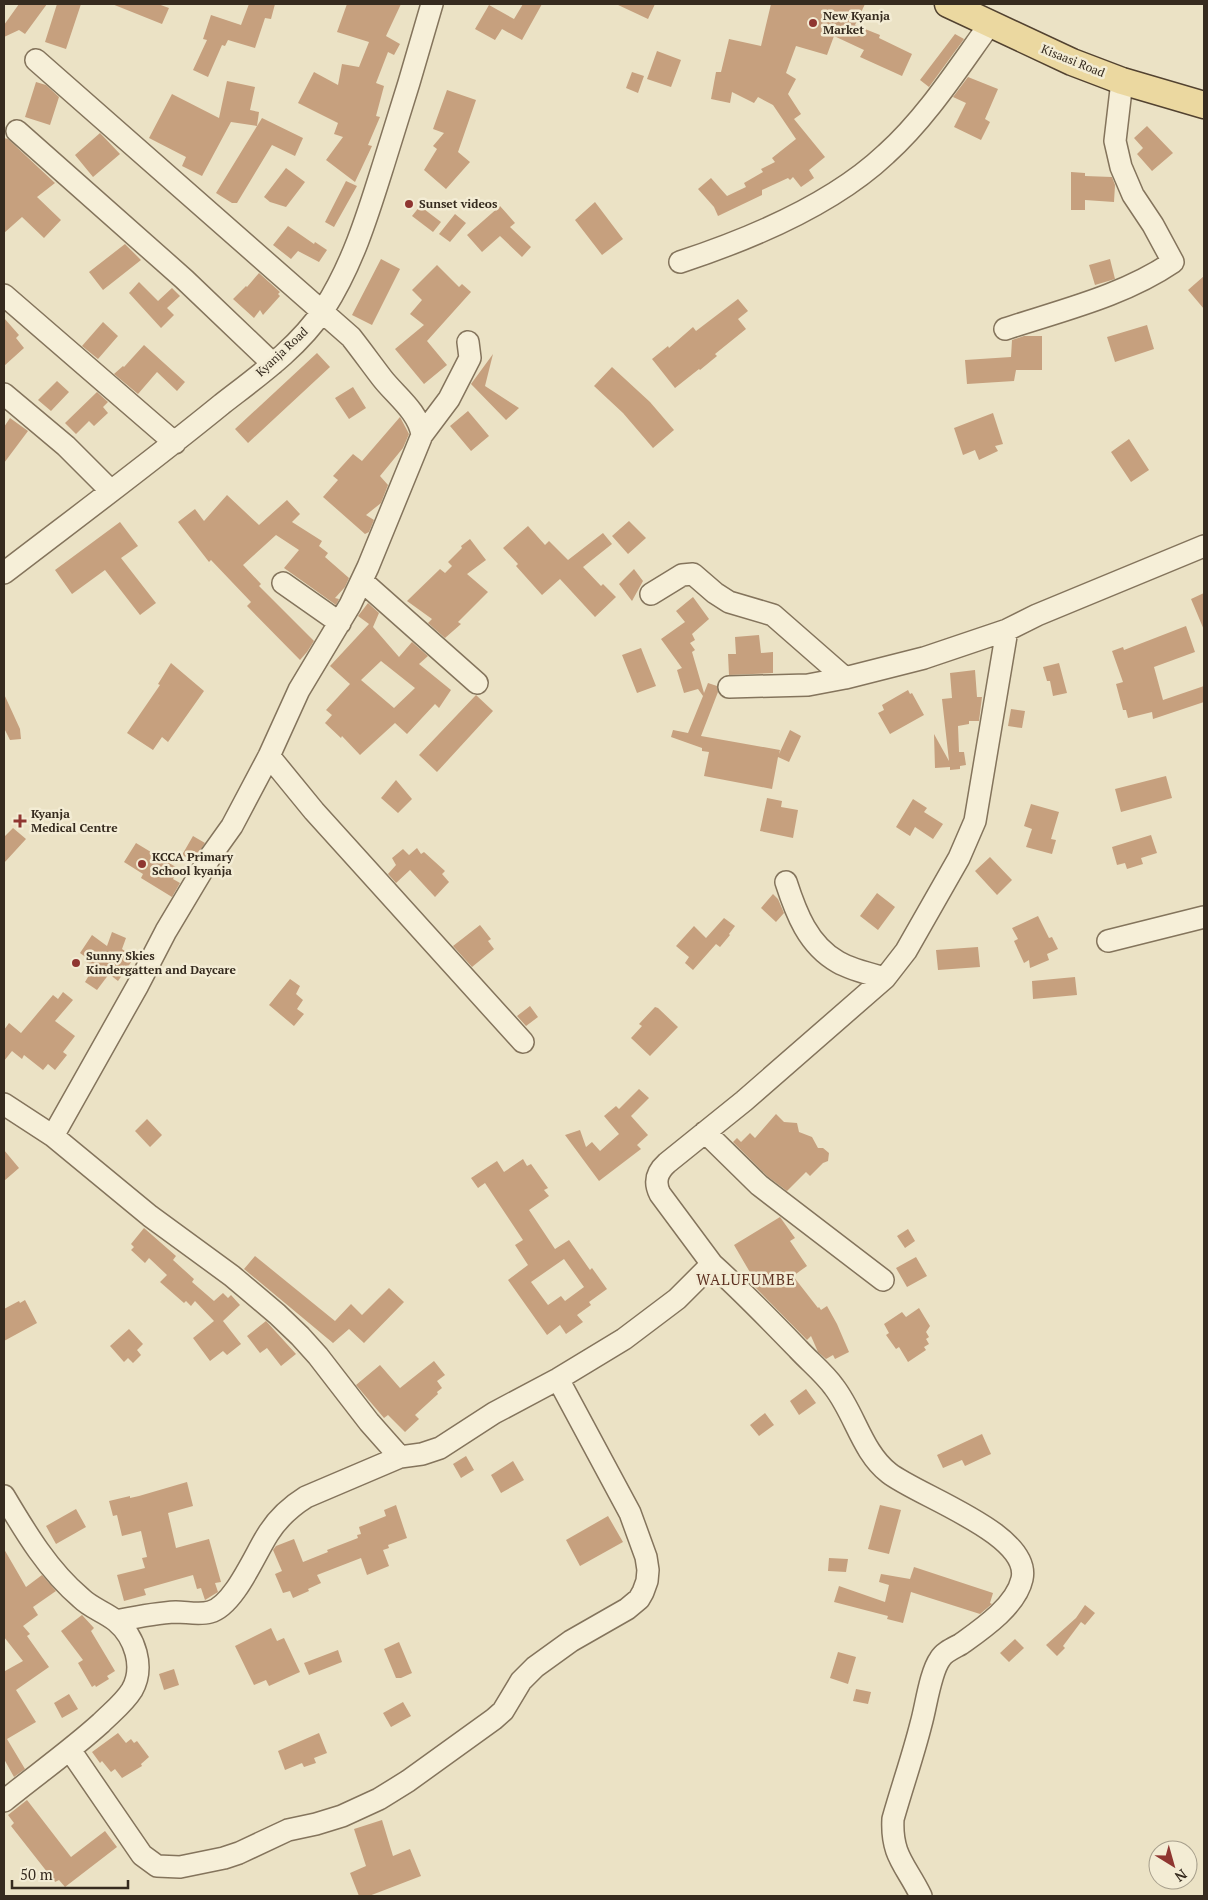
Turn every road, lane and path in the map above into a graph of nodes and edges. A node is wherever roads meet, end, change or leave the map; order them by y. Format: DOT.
graph roads {
  1 [pos="432,4"];
  2 [pos="948,4"];
  3 [pos="990,24"];
  4 [pos="36,60"];
  5 [pos="1122,81"];
  6 [pos="1204,105"];
  7 [pos="17,131"];
  8 [pos="680,262"];
  9 [pos="4,295"];
  10 [pos="323,310"];
  11 [pos="1005,329"];
  12 [pos="468,342"];
  13 [pos="273,364"];
  14 [pos="4,394"];
  15 [pos="422,435"];
  16 [pos="174,443"];
  17 [pos="111,491"];
  18 [pos="1204,546"];
  19 [pos="4,573"];
  20 [pos="362,581"];
  21 [pos="283,583"];
  22 [pos="651,594"];
  23 [pos="340,623"];
  24 [pos="1007,630"];
  25 [pos="845,678"];
  26 [pos="477,683"];
  27 [pos="729,687"];
  28 [pos="269,756"];
  29 [pos="786,882"];
  30 [pos="1204,917"];
  31 [pos="1108,941"];
  32 [pos="885,978"];
  33 [pos="524,1042"];
  34 [pos="4,1104"];
  35 [pos="705,1132"];
  36 [pos="54,1136"];
  37 [pos="712,1264"];
  38 [pos="883,1280"];
  39 [pos="558,1379"];
  40 [pos="400,1457"];
  41 [pos="4,1496"];
  42 [pos="116,1621"];
  43 [pos="70,1750"];
  44 [pos="4,1801"];
  45 [pos="920,1896"];
  1 -- 10 [label="street, Kyanja Road"];
  2 -- 3 [label="main road, Kisaasi Road"];
  3 -- 5 [label="main road, Kisaasi Road"];
  3 -- 8 [label="street"];
  4 -- 10 [label="street"];
  5 -- 6 [label="main road, Kisaasi Road"];
  5 -- 11 [label="street"];
  7 -- 13 [label="street"];
  9 -- 16 [label="street"];
  10 -- 13 [label="street, Kyanja Road"];
  10 -- 15 [label="street"];
  12 -- 15 [label="street"];
  13 -- 16 [label="street, Kyanja Road"];
  14 -- 17 [label="street"];
  15 -- 20 [label="street"];
  16 -- 17 [label="street, Kyanja Road"];
  17 -- 19 [label="street, Kyanja Road"];
  18 -- 24 [label="street"];
  20 -- 23 [label="street"];
  20 -- 26 [label="street"];
  21 -- 23 [label="street"];
  22 -- 25 [label="street"];
  23 -- 28 [label="street"];
  24 -- 25 [label="street"];
  24 -- 32 [label="street"];
  25 -- 27 [label="street"];
  28 -- 33 [label="street"];
  28 -- 36 [label="street"];
  29 -- 32 [label="street"];
  30 -- 31 [label="street"];
  32 -- 35 [label="street"];
  34 -- 36 [label="street"];
  35 -- 37 [label="street"];
  35 -- 38 [label="street"];
  36 -- 40 [label="street"];
  37 -- 39 [label="street"];
  37 -- 45 [label="street"];
  39 -- 40 [label="street"];
  39 -- 43 [label="street"];
  40 -- 42 [label="street"];
  41 -- 42 [label="street"];
  42 -- 43 [label="street"];
  43 -- 44 [label="street"];
}
